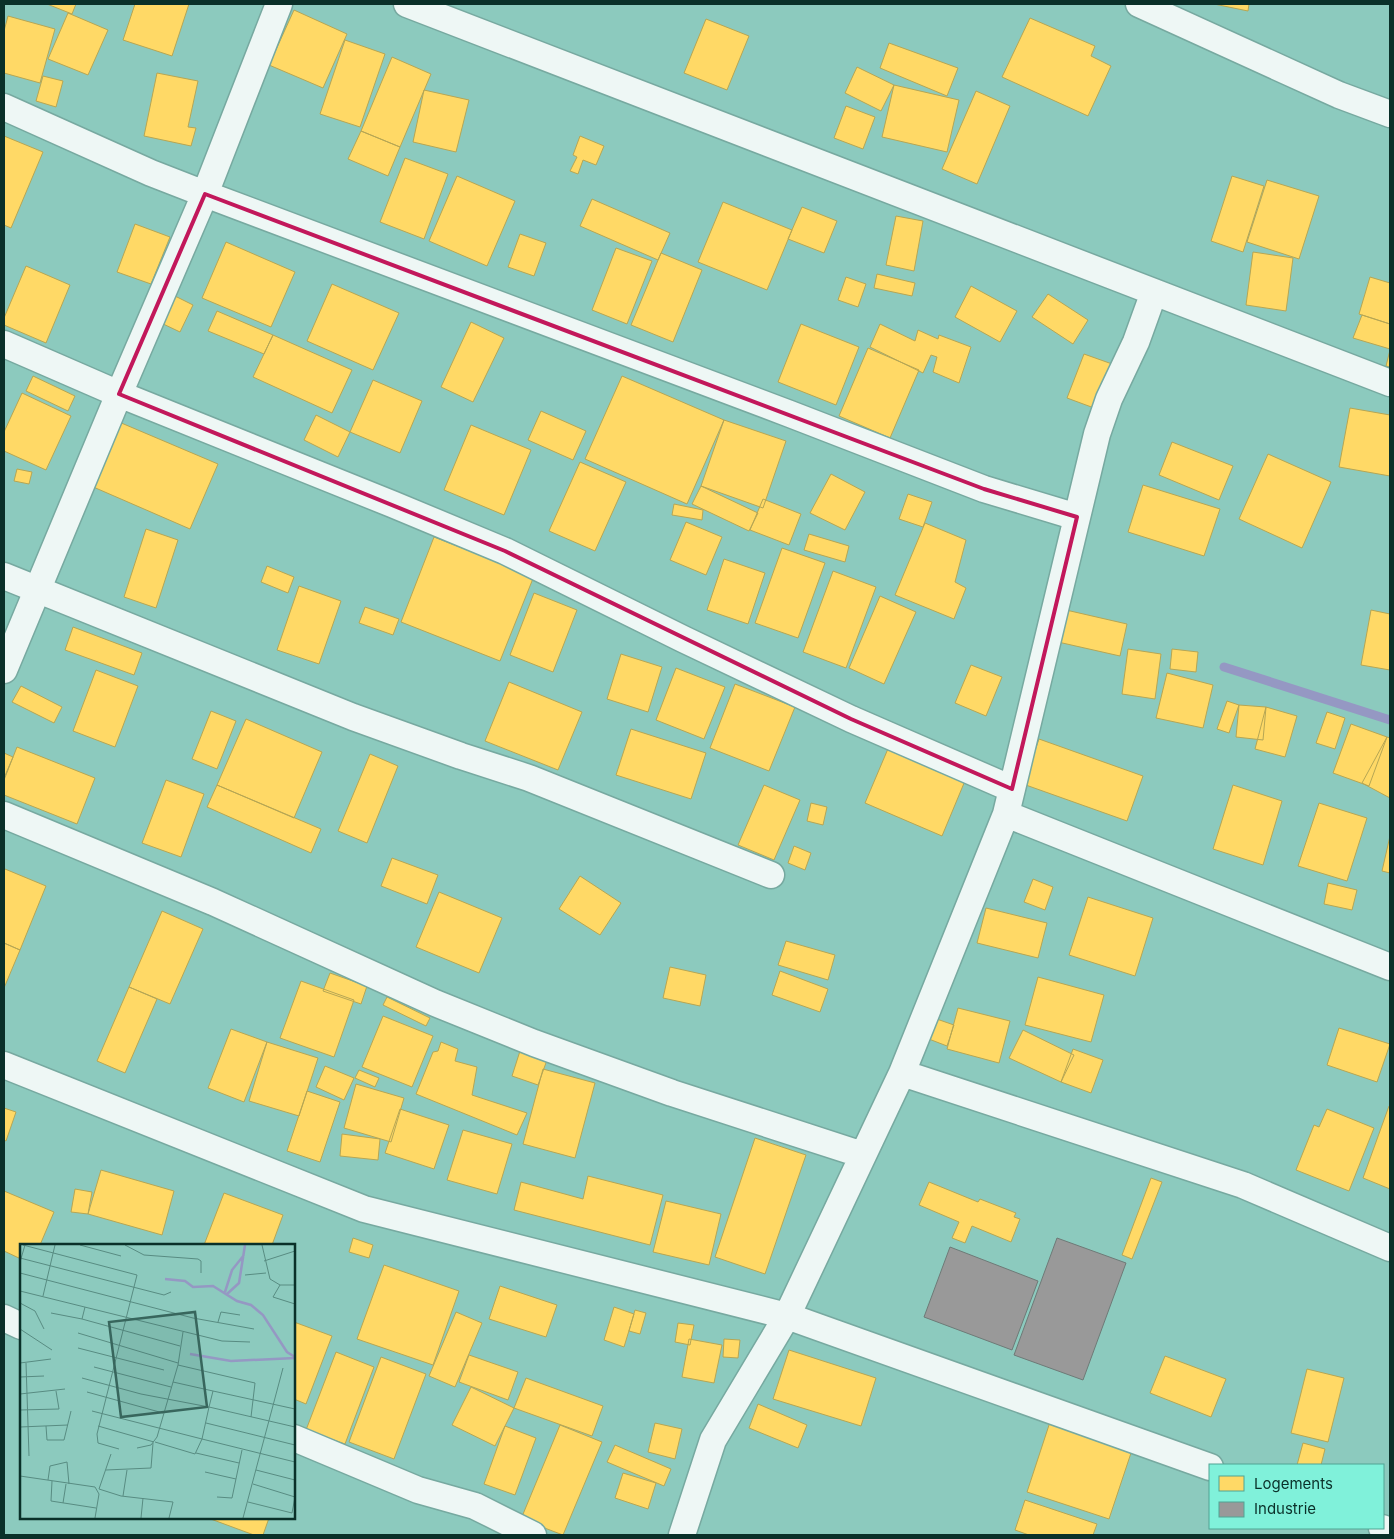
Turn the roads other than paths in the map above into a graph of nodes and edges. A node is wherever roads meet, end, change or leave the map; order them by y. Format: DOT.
graph roads {
  1 [pos="279,4"];
  2 [pos="407,4"];
  3 [pos="1139,4"];
  4 [pos="4,107"];
  5 [pos="1390,114"];
  6 [pos="205,194"];
  7 [pos="1154,292"];
  8 [pos="4,344"];
  9 [pos="1390,383"];
  10 [pos="119,394"];
  11 [pos="1077,517"];
  12 [pos="4,576"];
  13 [pos="36,590"];
  14 [pos="4,670"];
  15 [pos="1012,788"];
  16 [pos="1006,814"];
  17 [pos="4,815"];
  18 [pos="771,875"];
  19 [pos="1390,967"];
  20 [pos="4,1065"];
  21 [pos="902,1073"];
  22 [pos="863,1155"];
  23 [pos="1390,1248"];
  24 [pos="787,1316"];
  25 [pos="4,1318"];
  26 [pos="20,1326"];
  27 [pos="295,1438"];
  28 [pos="1209,1467"];
  29 [pos="533,1535"];
  30 [pos="682,1535"];
  1 -- 6 [label="street"];
  2 -- 7 [label="street"];
  3 -- 5 [label="street"];
  4 -- 6 [label="street"];
  6 -- 10 [label="street"];
  6 -- 11 [label="street"];
  7 -- 9 [label="street"];
  7 -- 11 [label="street"];
  8 -- 10 [label="street"];
  10 -- 13 [label="street"];
  10 -- 15 [label="street"];
  11 -- 15 [label="street"];
  12 -- 13 [label="street"];
  13 -- 14 [label="street"];
  13 -- 18 [label="street"];
  15 -- 16 [label="street"];
  16 -- 19 [label="street"];
  16 -- 21 [label="street"];
  17 -- 22 [label="street"];
  20 -- 24 [label="street"];
  21 -- 22 [label="street"];
  21 -- 23 [label="street"];
  22 -- 24 [label="street"];
  24 -- 28 [label="street"];
  24 -- 30 [label="street"];
  25 -- 26 [label="street"];
  27 -- 29 [label="street"];
}
